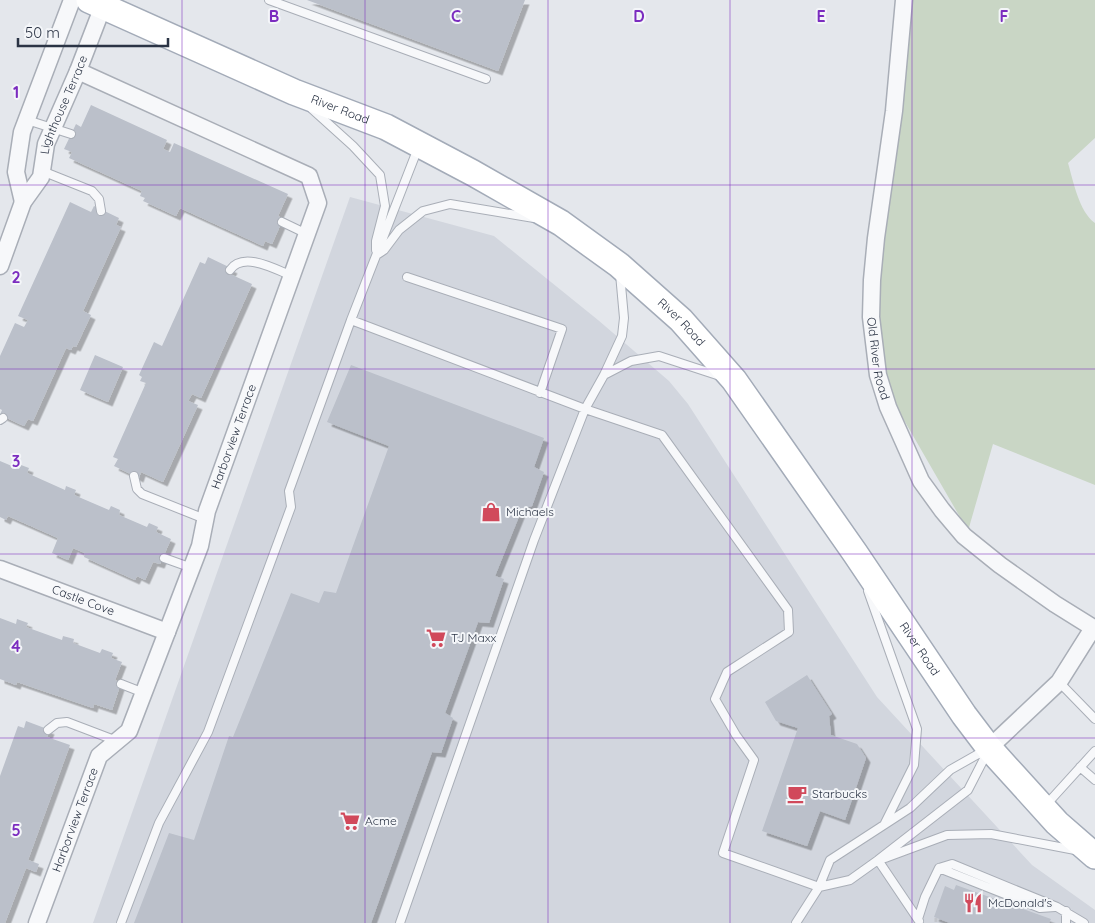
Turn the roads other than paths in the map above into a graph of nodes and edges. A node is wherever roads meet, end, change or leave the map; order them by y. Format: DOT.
graph roads {
  1 [pos="72,0"];
  2 [pos="268,0"];
  3 [pos="904,0"];
  4 [pos="96,3"];
  5 [pos="78,72"];
  6 [pos="486,79"];
  7 [pos="294,92"];
  8 [pos="27,120"];
  9 [pos="52,128"];
  10 [pos="71,134"];
  11 [pos="419,144"];
  12 [pos="42,172"];
  13 [pos="23,202"];
  14 [pos="101,212"];
  15 [pos="282,222"];
  16 [pos="561,223"];
  17 [pos="307,234"];
  18 [pos="376,256"];
  19 [pos="619,265"];
  20 [pos="0,266"];
  21 [pos="230,270"];
  22 [pos="292,276"];
  23 [pos="407,277"];
  24 [pos="351,320"];
  25 [pos="604,375"];
  26 [pos="734,380"];
  27 [pos="540,392"];
  28 [pos="585,409"];
  29 [pos="134,476"];
  30 [pos="205,518"];
  31 [pos="855,554"];
  32 [pos="164,558"];
  33 [pos="192,568"];
  34 [pos="0,569"];
  35 [pos="1094,628"];
  36 [pos="167,632"];
  37 [pos="1058,682"];
  38 [pos="121,684"];
  39 [pos="144,693"];
  40 [pos="1095,719"];
  41 [pos="48,730"];
  42 [pos="117,741"];
  43 [pos="989,748"];
  44 [pos="1095,751"];
  45 [pos="1080,767"];
  46 [pos="1095,780"];
  47 [pos="1044,808"];
  48 [pos="885,824"];
  49 [pos="1093,854"];
  50 [pos="878,860"];
  51 [pos="819,887"];
  52 [pos="1066,911"];
  53 [pos="919,921"];
  54 [pos="37,923"];
  55 [pos="121,923"];
  56 [pos="400,923"];
  57 [pos="796,923"];
  58 [pos="1066,923"];
  59 [pos="1084,923"];
  1 -- 8 [label="street"];
  2 -- 6 [label="lane"];
  3 -- 35 [label="street, Old River Road"];
  4 -- 5 [label="street, Lighthouse Terrace"];
  4 -- 7 [label="main road, River Road"];
  5 -- 9 [label="street, Lighthouse Terrace"];
  5 -- 17 [label="street, Harborview Terrace"];
  7 -- 11 [label="main road, River Road"];
  7 -- 18 [label="lane"];
  8 -- 9 [label="lane"];
  8 -- 13 [label="street"];
  9 -- 10 [label="lane"];
  9 -- 12 [label="street, Lighthouse Terrace"];
  11 -- 16 [label="main road, River Road"];
  11 -- 18 [label="lane"];
  12 -- 13 [label="street, Lighthouse Terrace"];
  12 -- 14 [label="lane"];
  13 -- 20 [label="street, Lighthouse Terrace"];
  15 -- 17 [label="lane"];
  16 -- 18 [label="lane"];
  16 -- 19 [label="main road, River Road"];
  17 -- 22 [label="street, Harborview Terrace"];
  18 -- 24 [label="lane"];
  19 -- 25 [label="lane"];
  19 -- 26 [label="main road, River Road"];
  21 -- 22 [label="lane"];
  22 -- 30 [label="street, Harborview Terrace"];
  23 -- 27 [label="lane"];
  24 -- 27 [label="lane"];
  24 -- 55 [label="lane"];
  25 -- 26 [label="lane"];
  25 -- 28 [label="lane"];
  26 -- 31 [label="main road, River Road"];
  27 -- 28 [label="lane"];
  28 -- 51 [label="lane"];
  28 -- 56 [label="lane"];
  29 -- 30 [label="lane"];
  30 -- 33 [label="street, Harborview Terrace"];
  31 -- 43 [label="main road, River Road"];
  31 -- 48 [label="lane"];
  32 -- 33 [label="lane"];
  33 -- 36 [label="street, Harborview Terrace"];
  34 -- 36 [label="street, Castle Cove"];
  35 -- 37 [label="street"];
  36 -- 39 [label="street, Harborview Terrace"];
  37 -- 40 [label="lane"];
  37 -- 43 [label="street"];
  38 -- 39 [label="lane"];
  39 -- 42 [label="street, Harborview Terrace"];
  41 -- 42 [label="lane"];
  42 -- 54 [label="street, Harborview Terrace"];
  43 -- 47 [label="main road, River Road"];
  43 -- 48 [label="lane"];
  43 -- 50 [label="lane"];
  44 -- 45 [label="lane"];
  45 -- 46 [label="lane"];
  45 -- 47 [label="lane"];
  47 -- 49 [label="main road, River Road"];
  48 -- 51 [label="lane"];
  49 -- 50 [label="lane"];
  50 -- 51 [label="lane"];
  50 -- 53 [label="lane"];
  51 -- 57 [label="lane"];
  52 -- 53 [label="lane"];
  52 -- 58 [label="lane"];
  52 -- 59 [label="lane"];
}
